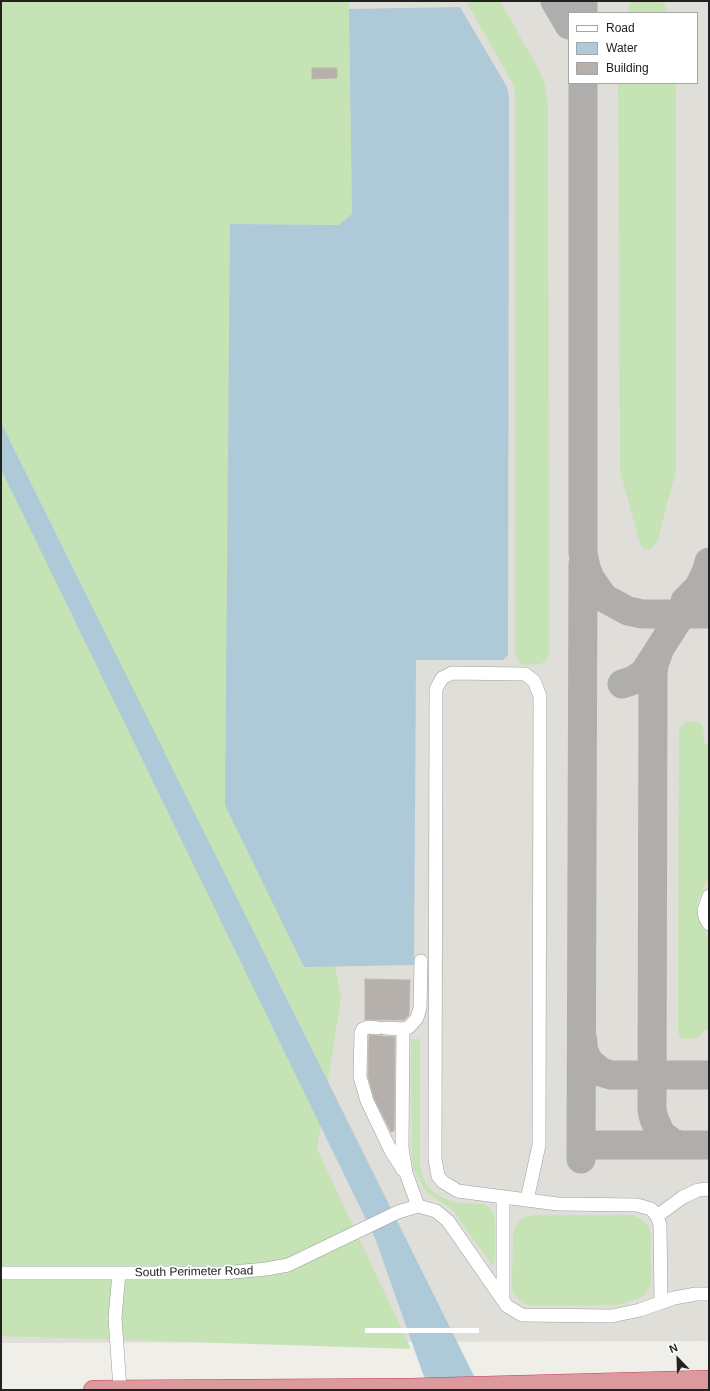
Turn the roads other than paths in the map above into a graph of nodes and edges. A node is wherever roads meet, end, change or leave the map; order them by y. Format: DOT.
graph roads {
  1 [pos="709,896"];
  2 [pos="709,924"];
  3 [pos="421,961"];
  4 [pos="403,1029"];
  5 [pos="406,1173"];
  6 [pos="709,1189"];
  7 [pos="503,1197"];
  8 [pos="527,1200"];
  9 [pos="418,1206"];
  10 [pos="657,1216"];
  11 [pos="1,1273"];
  12 [pos="120,1273"];
  13 [pos="709,1294"];
  14 [pos="503,1300"];
  15 [pos="661,1302"];
  16 [pos="709,1372"];
  17 [pos="709,1380"];
  18 [pos="614,1382"];
  19 [pos="120,1389"];
  20 [pos="93,1390"];
  1 -- 2 [label="lane"];
  3 -- 4 [label="lane"];
  4 -- 5 [label="lane"];
  4 -- 5 [label="lane"];
  5 -- 9 [label="lane"];
  6 -- 10 [label="lane"];
  7 -- 8 [label="lane"];
  7 -- 8 [label="lane"];
  7 -- 14 [label="lane"];
  8 -- 10 [label="lane"];
  9 -- 12 [label="lane, South Perimeter Road"];
  9 -- 14 [label="lane"];
  10 -- 15 [label="lane"];
  11 -- 12 [label="lane, South Perimeter Road"];
  12 -- 19 [label="lane"];
  13 -- 15 [label="lane"];
  14 -- 15 [label="lane"];
  16 -- 18 [label="highway"];
  17 -- 18 [label="highway"];
  18 -- 19 [label="highway"];
  19 -- 20 [label="highway"];
}
